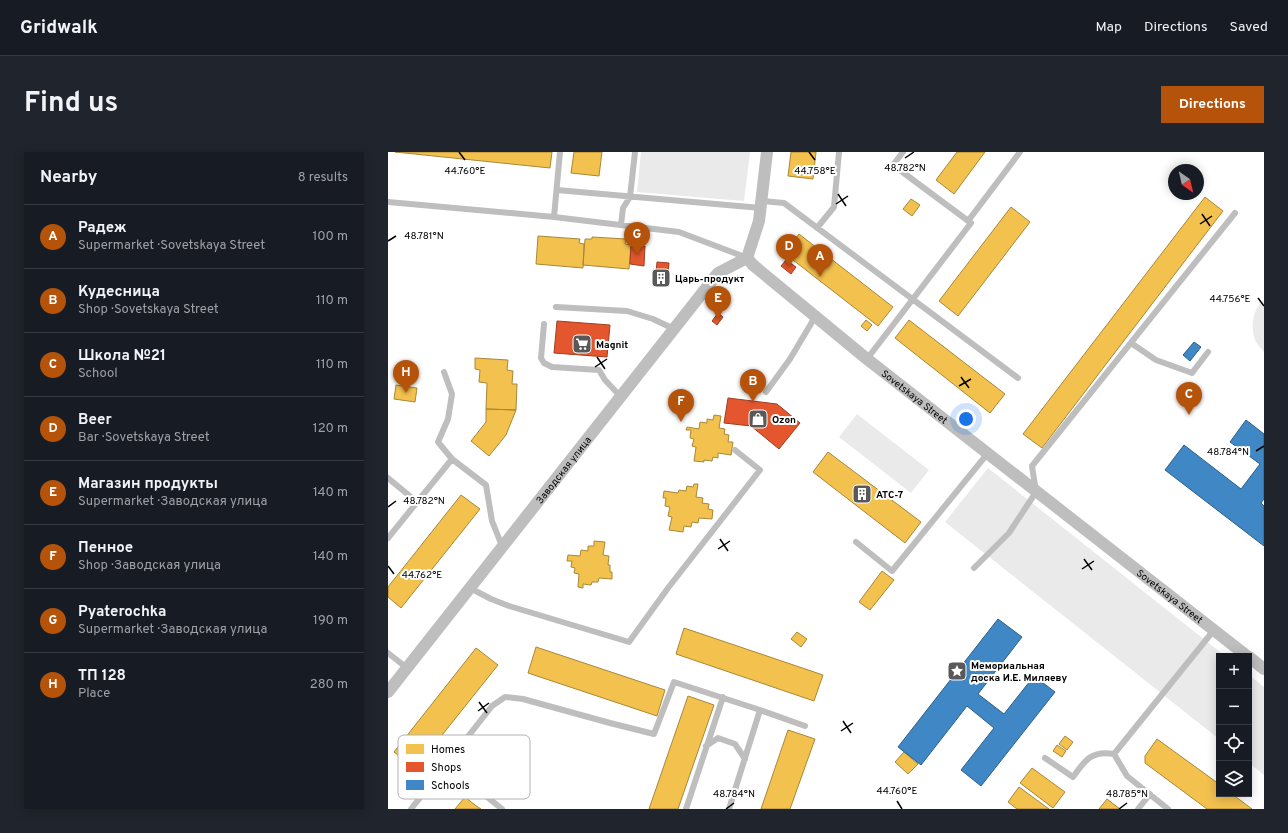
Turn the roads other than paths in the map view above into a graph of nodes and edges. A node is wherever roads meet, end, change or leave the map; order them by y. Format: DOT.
graph roads {
  1 [pos="560,152"];
  2 [pos="635,152"];
  3 [pos="767,152"];
  4 [pos="839,152"];
  5 [pos="903,152"];
  6 [pos="1020,152"];
  7 [pos="557,190"];
  8 [pos="630,197"];
  9 [pos="388,202"];
  10 [pos="762,205"];
  11 [pos="1235,213"];
  12 [pos="554,217"];
  13 [pos="968,221"];
  14 [pos="621,225"];
  15 [pos="817,228"];
  16 [pos="747,258"];
  17 [pos="913,300"];
  18 [pos="556,306"];
  19 [pos="815,317"];
  20 [pos="544,324"];
  21 [pos="674,329"];
  22 [pos="1131,343"];
  23 [pos="1208,352"];
  24 [pos="867,359"];
  25 [pos="444,372"];
  26 [pos="1018,378"];
  27 [pos="766,392"];
  28 [pos="621,396"];
  29 [pos="735,450"];
  30 [pos="988,453"];
  31 [pos="452,459"];
  32 [pos="388,478"];
  33 [pos="1036,492"];
  34 [pos="417,502"];
  35 [pos="388,538"];
  36 [pos="856,542"];
  37 [pos="503,546"];
  38 [pos="974,568"];
  39 [pos="470,588"];
  40 [pos="1214,630"];
  41 [pos="388,653"];
  42 [pos="1243,653"];
  43 [pos="1252,660"];
  44 [pos="407,668"];
  45 [pos="1264,669"];
  46 [pos="388,692"];
  47 [pos="722,697"];
  48 [pos="760,710"];
  49 [pos="805,726"];
  50 [pos="470,735"];
  51 [pos="706,746"];
  52 [pos="1114,754"];
  53 [pos="1045,758"];
  54 [pos="745,759"];
  55 [pos="1150,794"];
  56 [pos="419,799"];
  57 [pos="490,799"];
  58 [pos="411,809"];
  59 [pos="502,809"];
  60 [pos="686,809"];
  61 [pos="729,809"];
  62 [pos="1138,809"];
  63 [pos="1168,809"];
  1 -- 7 [label="lane"];
  2 -- 8 [label="lane"];
  3 -- 10 [label="street"];
  4 -- 15 [label="lane"];
  5 -- 13 [label="lane"];
  6 -- 13 [label="lane"];
  7 -- 8 [label="lane"];
  7 -- 12 [label="lane"];
  8 -- 10 [label="lane"];
  8 -- 14 [label="lane"];
  9 -- 12 [label="lane"];
  10 -- 15 [label="lane"];
  10 -- 16 [label="street"];
  11 -- 22 [label="lane"];
  12 -- 14 [label="lane"];
  13 -- 17 [label="lane"];
  14 -- 16 [label="lane"];
  15 -- 17 [label="lane"];
  16 -- 19 [label="street, Sovetskaya Street"];
  16 -- 21 [label="street, Заводская улица"];
  17 -- 24 [label="lane"];
  17 -- 26 [label="lane"];
  18 -- 21 [label="lane"];
  19 -- 24 [label="street, Sovetskaya Street"];
  19 -- 27 [label="lane"];
  20 -- 28 [label="lane"];
  21 -- 28 [label="street, Заводская улица"];
  22 -- 23 [label="lane"];
  22 -- 33 [label="lane"];
  24 -- 30 [label="street, Sovetskaya Street"];
  25 -- 31 [label="lane"];
  28 -- 37 [label="street, Заводская улица"];
  29 -- 39 [label="lane"];
  30 -- 33 [label="street, Sovetskaya Street"];
  30 -- 36 [label="lane"];
  31 -- 34 [label="lane"];
  31 -- 37 [label="lane"];
  32 -- 34 [label="lane"];
  33 -- 38 [label="lane"];
  33 -- 40 [label="street, Sovetskaya Street"];
  34 -- 35 [label="lane"];
  37 -- 39 [label="street, Заводская улица"];
  39 -- 44 [label="street, Заводская улица"];
  40 -- 42 [label="street, Sovetskaya Street"];
  40 -- 52 [label="lane"];
  41 -- 44 [label="lane"];
  43 -- 45 [label="street, Sovetskaya Street"];
  44 -- 46 [label="street, Заводская улица"];
  47 -- 48 [label="lane"];
  47 -- 50 [label="lane"];
  47 -- 51 [label="lane"];
  48 -- 49 [label="lane"];
  48 -- 54 [label="lane"];
  51 -- 54 [label="lane"];
  51 -- 60 [label="lane"];
  52 -- 53 [label="lane"];
  52 -- 55 [label="lane"];
  54 -- 61 [label="lane"];
  55 -- 62 [label="lane"];
  55 -- 63 [label="lane"];
  56 -- 58 [label="lane"];
  57 -- 59 [label="lane"];
}
